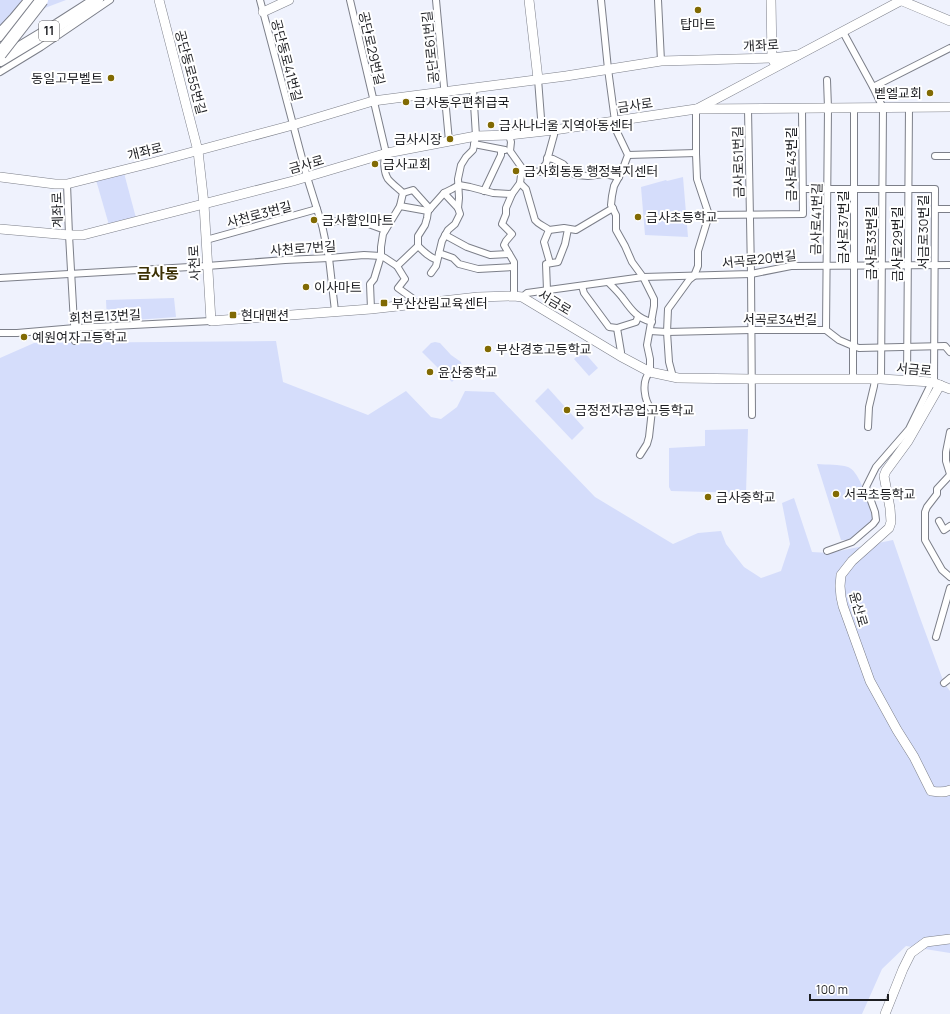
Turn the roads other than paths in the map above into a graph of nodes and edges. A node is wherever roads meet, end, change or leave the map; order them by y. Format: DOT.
graph roads {
  1 [pos="30,0"];
  2 [pos="42,0"];
  3 [pos="82,0"];
  4 [pos="97,0"];
  5 [pos="110,0"];
  6 [pos="159,0"];
  7 [pos="260,0"];
  8 [pos="289,0"];
  9 [pos="350,0"];
  10 [pos="436,0"];
  11 [pos="529,0"];
  12 [pos="601,0"];
  13 [pos="658,0"];
  14 [pos="771,0"];
  15 [pos="901,0"];
  16 [pos="263,12"];
  17 [pos="950,21"];
  18 [pos="843,32"];
  19 [pos="0,34"];
  20 [pos="950,48"];
  21 [pos="0,53"];
  22 [pos="798,56"];
  23 [pos="772,58"];
  24 [pos="0,60"];
  25 [pos="661,61"];
  26 [pos="776,68"];
  27 [pos="608,69"];
  28 [pos="0,72"];
  29 [pos="538,79"];
  30 [pos="827,80"];
  31 [pos="873,87"];
  32 [pos="473,88"];
  33 [pos="445,92"];
  34 [pos="724,94"];
  35 [pos="373,101"];
  36 [pos="950,107"];
  37 [pos="828,108"];
  38 [pos="854,108"];
  39 [pos="883,108"];
  40 [pos="909,108"];
  41 [pos="696,109"];
  42 [pos="728,109"];
  43 [pos="748,109"];
  44 [pos="802,109"];
  45 [pos="614,120"];
  46 [pos="293,125"];
  47 [pos="554,130"];
  48 [pos="542,131"];
  49 [pos="509,135"];
  50 [pos="475,140"];
  51 [pos="450,141"];
  52 [pos="501,150"];
  53 [pos="198,151"];
  54 [pos="510,151"];
  55 [pos="696,153"];
  56 [pos="386,154"];
  57 [pos="628,155"];
  58 [pos="935,156"];
  59 [pos="950,156"];
  60 [pos="547,158"];
  61 [pos="522,168"];
  62 [pos="0,177"];
  63 [pos="307,177"];
  64 [pos="619,177"];
  65 [pos="520,183"];
  66 [pos="67,184"];
  67 [pos="459,185"];
  68 [pos="802,189"];
  69 [pos="828,189"];
  70 [pos="854,189"];
  71 [pos="882,189"];
  72 [pos="909,189"];
  73 [pos="484,191"];
  74 [pos="403,193"];
  75 [pos="444,193"];
  76 [pos="512,194"];
  77 [pos="204,204"];
  78 [pos="400,206"];
  79 [pos="458,208"];
  80 [pos="613,208"];
  81 [pos="935,208"];
  82 [pos="317,209"];
  83 [pos="950,209"];
  84 [pos="429,210"];
  85 [pos="750,215"];
  86 [pos="708,216"];
  87 [pos="322,225"];
  88 [pos="0,229"];
  89 [pos="568,229"];
  90 [pos="385,230"];
  91 [pos="549,230"];
  92 [pos="445,235"];
  93 [pos="69,236"];
  94 [pos="206,240"];
  95 [pos="418,246"];
  96 [pos="509,254"];
  97 [pos="381,256"];
  98 [pos="438,256"];
  99 [pos="329,258"];
  100 [pos="548,264"];
  101 [pos="854,265"];
  102 [pos="882,265"];
  103 [pos="908,265"];
  104 [pos="935,265"];
  105 [pos="950,265"];
  106 [pos="207,266"];
  107 [pos="397,266"];
  108 [pos="827,266"];
  109 [pos="514,267"];
  110 [pos="431,273"];
  111 [pos="752,274"];
  112 [pos="71,275"];
  113 [pos="694,276"];
  114 [pos="643,277"];
  115 [pos="0,278"];
  116 [pos="609,282"];
  117 [pos="582,286"];
  118 [pos="547,290"];
  119 [pos="518,297"];
  120 [pos="413,304"];
  121 [pos="371,309"];
  122 [pos="335,311"];
  123 [pos="638,317"];
  124 [pos="211,321"];
  125 [pos="652,322"];
  126 [pos="75,328"];
  127 [pos="617,328"];
  128 [pos="751,330"];
  129 [pos="826,330"];
  130 [pos="650,331"];
  131 [pos="667,332"];
  132 [pos="0,333"];
  133 [pos="75,341"];
  134 [pos="854,346"];
  135 [pos="908,347"];
  136 [pos="934,347"];
  137 [pos="882,348"];
  138 [pos="950,352"];
  139 [pos="620,356"];
  140 [pos="650,372"];
  141 [pos="673,377"];
  142 [pos="752,379"];
  143 [pos="853,379"];
  144 [pos="878,379"];
  145 [pos="907,381"];
  146 [pos="936,383"];
  147 [pos="950,388"];
  148 [pos="752,416"];
  149 [pos="868,427"];
  150 [pos="950,432"];
  151 [pos="640,455"];
  152 [pos="950,474"];
  153 [pos="939,521"];
  154 [pos="950,526"];
  155 [pos="827,551"];
  156 [pos="950,577"];
  157 [pos="950,588"];
  158 [pos="936,637"];
  159 [pos="950,678"];
  160 [pos="944,683"];
  161 [pos="950,790"];
  162 [pos="950,939"];
  163 [pos="885,1014"];
  1 -- 19 [label="highway"];
  2 -- 21 [label="highway, bridge"];
  3 -- 21 [label="highway, 11"];
  4 -- 24 [label="highway, 11"];
  5 -- 28 [label="street"];
  6 -- 53 [label="street, 공단동로55번길"];
  7 -- 16 [label="street, 공단동로41번길"];
  8 -- 16 [label="street"];
  9 -- 35 [label="street, 공단로29번길"];
  10 -- 33 [label="street, 공단로61번길"];
  11 -- 29 [label="street"];
  12 -- 27 [label="street"];
  13 -- 25 [label="street"];
  14 -- 23 [label="street"];
  15 -- 17 [label="street"];
  15 -- 18 [label="street, 개좌로"];
  16 -- 46 [label="street, 공단동로41번길"];
  18 -- 22 [label="street, 개좌로"];
  18 -- 31 [label="street"];
  20 -- 31 [label="street"];
  22 -- 23 [label="street, 개좌로"];
  22 -- 26 [label="street, 금사로"];
  23 -- 25 [label="street, 개좌로"];
  23 -- 26 [label="street"];
  25 -- 27 [label="street, 개좌로"];
  26 -- 34 [label="street, 금사로"];
  27 -- 29 [label="street, 개좌로"];
  27 -- 45 [label="street"];
  29 -- 32 [label="street, 개좌로"];
  29 -- 48 [label="street"];
  30 -- 37 [label="street"];
  31 -- 39 [label="street"];
  32 -- 33 [label="street, 개좌로"];
  32 -- 50 [label="street"];
  33 -- 35 [label="street, 개좌로"];
  33 -- 51 [label="street"];
  34 -- 41 [label="street, 금사로"];
  34 -- 42 [label="street"];
  35 -- 46 [label="street, 개좌로"];
  35 -- 56 [label="street"];
  36 -- 40 [label="street, 금사로"];
  37 -- 38 [label="street, 금사로"];
  37 -- 44 [label="street, 금사로"];
  37 -- 69 [label="street, 금사로41번길"];
  38 -- 39 [label="street, 금사로"];
  38 -- 70 [label="street, 금사로37번길"];
  39 -- 40 [label="street, 금사로"];
  39 -- 71 [label="street, 금사로33번길"];
  40 -- 72 [label="street, 금사로29번길"];
  41 -- 42 [label="street, 금사로"];
  41 -- 45 [label="street, 금사로"];
  41 -- 55 [label="street"];
  42 -- 43 [label="street, 금사로"];
  43 -- 44 [label="street, 금사로"];
  43 -- 85 [label="street, 금사로51번길"];
  44 -- 68 [label="street, 금사로43번길"];
  45 -- 47 [label="street, 금사로"];
  45 -- 57 [label="street"];
  46 -- 53 [label="street, 개좌로"];
  46 -- 63 [label="street"];
  47 -- 48 [label="street, 금사로"];
  47 -- 60 [label="street"];
  48 -- 49 [label="street, 금사로"];
  49 -- 50 [label="street, 금사로"];
  49 -- 54 [label="street"];
  50 -- 51 [label="street, 금사로"];
  50 -- 52 [label="street"];
  50 -- 67 [label="street"];
  51 -- 56 [label="street, 금사로"];
  52 -- 54 [label="street"];
  52 -- 73 [label="street"];
  53 -- 66 [label="street, 개좌로"];
  53 -- 77 [label="street, 공단동로55번길"];
  54 -- 61 [label="street"];
  55 -- 57 [label="street"];
  55 -- 86 [label="street"];
  56 -- 63 [label="street, 금사로"];
  56 -- 74 [label="street"];
  57 -- 64 [label="street"];
  58 -- 59 [label="street"];
  60 -- 61 [label="street"];
  60 -- 64 [label="street"];
  61 -- 65 [label="street"];
  62 -- 66 [label="street, 개좌로"];
  63 -- 77 [label="street, 금사로"];
  63 -- 82 [label="street"];
  64 -- 80 [label="street"];
  65 -- 76 [label="street"];
  65 -- 91 [label="street"];
  66 -- 93 [label="street, 계좌로"];
  67 -- 73 [label="street"];
  67 -- 75 [label="street"];
  67 -- 79 [label="street"];
  68 -- 69 [label="street, 서금로30번길"];
  68 -- 85 [label="street, 금사로43번길"];
  69 -- 70 [label="street, 서금로30번길"];
  69 -- 108 [label="street, 금사로41번길"];
  70 -- 71 [label="street, 서금로30번길"];
  70 -- 101 [label="street, 금사로37번길"];
  71 -- 72 [label="street, 서금로30번길"];
  71 -- 102 [label="street, 금사로33번길"];
  72 -- 81 [label="street, 서금로30번길"];
  72 -- 103 [label="street, 금사로29번길"];
  73 -- 76 [label="street"];
  74 -- 78 [label="street"];
  74 -- 84 [label="street"];
  75 -- 79 [label="street"];
  75 -- 84 [label="street"];
  76 -- 96 [label="street"];
  77 -- 93 [label="street, 금사로"];
  77 -- 94 [label="street, 사천로"];
  78 -- 84 [label="street"];
  78 -- 90 [label="street"];
  79 -- 92 [label="street"];
  80 -- 89 [label="street"];
  80 -- 114 [label="street"];
  81 -- 83 [label="street"];
  81 -- 104 [label="street, 서금로30번길"];
  82 -- 87 [label="street"];
  82 -- 94 [label="street, 사천로3번길"];
  84 -- 95 [label="street"];
  85 -- 86 [label="street, 금사로51번길"];
  85 -- 111 [label="street, 금사로51번길"];
  86 -- 113 [label="street"];
  87 -- 90 [label="street"];
  87 -- 99 [label="street"];
  88 -- 93 [label="street, 금사로"];
  89 -- 91 [label="street"];
  89 -- 100 [label="street"];
  90 -- 97 [label="street"];
  91 -- 100 [label="street"];
  92 -- 96 [label="street"];
  92 -- 98 [label="street"];
  93 -- 112 [label="street"];
  94 -- 106 [label="street, 사천로"];
  95 -- 98 [label="street"];
  95 -- 107 [label="street"];
  96 -- 109 [label="street"];
  97 -- 99 [label="street, 사천로7번길"];
  97 -- 107 [label="street, 사천로7번길"];
  97 -- 121 [label="street"];
  98 -- 109 [label="street"];
  98 -- 110 [label="street"];
  99 -- 106 [label="street, 사천로7번길"];
  99 -- 122 [label="street"];
  100 -- 118 [label="street"];
  101 -- 102 [label="street, 서곡로20번길"];
  101 -- 108 [label="street, 서곡로20번길"];
  101 -- 134 [label="street, 금사로37번길"];
  102 -- 103 [label="street, 서곡로20번길"];
  102 -- 137 [label="street, 금사로33번길"];
  103 -- 104 [label="street, 서곡로20번길"];
  103 -- 135 [label="street, 금사로29번길"];
  104 -- 105 [label="street, 서곡로20번길"];
  104 -- 136 [label="street, 서금로30번길"];
  106 -- 112 [label="street, 사천로7번길"];
  106 -- 124 [label="street, 사천로"];
  107 -- 120 [label="street"];
  108 -- 111 [label="street, 서곡로20번길"];
  108 -- 129 [label="street, 금사로41번길"];
  109 -- 119 [label="street"];
  111 -- 113 [label="street, 서곡로20번길"];
  111 -- 128 [label="street, 금사로51번길"];
  112 -- 115 [label="street, 사천로7번길"];
  112 -- 126 [label="street"];
  113 -- 114 [label="street, 서곡로20번길"];
  113 -- 131 [label="street"];
  114 -- 116 [label="street, 서곡로20번길"];
  114 -- 125 [label="street"];
  116 -- 117 [label="street, 서곡로20번길"];
  116 -- 123 [label="street"];
  117 -- 118 [label="street, 서곡로20번길"];
  117 -- 127 [label="street"];
  118 -- 119 [label="street, 서곡로20번길"];
  119 -- 120 [label="street"];
  119 -- 139 [label="street, 서금로"];
  120 -- 121 [label="street"];
  121 -- 122 [label="street"];
  122 -- 124 [label="street"];
  123 -- 125 [label="street"];
  123 -- 127 [label="street"];
  124 -- 126 [label="street, 회천로13번길"];
  125 -- 130 [label="street"];
  126 -- 132 [label="street, 회천로13번길"];
  126 -- 133 [label="street"];
  127 -- 139 [label="street"];
  128 -- 129 [label="street, 서곡로34번길"];
  128 -- 131 [label="street, 서곡로34번길"];
  128 -- 142 [label="street, 금사로51번길"];
  129 -- 134 [label="street, 서곡로34번길"];
  130 -- 131 [label="street, 서곡로34번길"];
  130 -- 140 [label="street"];
  131 -- 141 [label="street"];
  134 -- 137 [label="street, 서곡로34번길"];
  134 -- 143 [label="street, 금사로37번길"];
  135 -- 136 [label="street, 서곡로34번길"];
  135 -- 137 [label="street, 서곡로34번길"];
  135 -- 145 [label="street, 금사로29번길"];
  136 -- 138 [label="street, 서곡로34번길"];
  136 -- 146 [label="street, 서금로30번길"];
  137 -- 144 [label="street, 금사로33번길"];
  139 -- 140 [label="street, 서금로"];
  140 -- 141 [label="street, 서금로"];
  140 -- 151 [label="street"];
  141 -- 142 [label="street, 서금로"];
  142 -- 143 [label="street, 서금로"];
  142 -- 148 [label="street, 금사로51번길"];
  143 -- 144 [label="street, 서금로"];
  144 -- 145 [label="street, 서금로"];
  144 -- 149 [label="street"];
  145 -- 146 [label="street, 서금로"];
  146 -- 147 [label="street, 서금로"];
  146 -- 155 [label="street"];
  146 -- 161 [label="street, 윤산로"];
  150 -- 152 [label="street"];
  152 -- 156 [label="street"];
  153 -- 154 [label="street"];
  157 -- 158 [label="street"];
  159 -- 160 [label="street"];
  162 -- 163 [label="street"];
}
